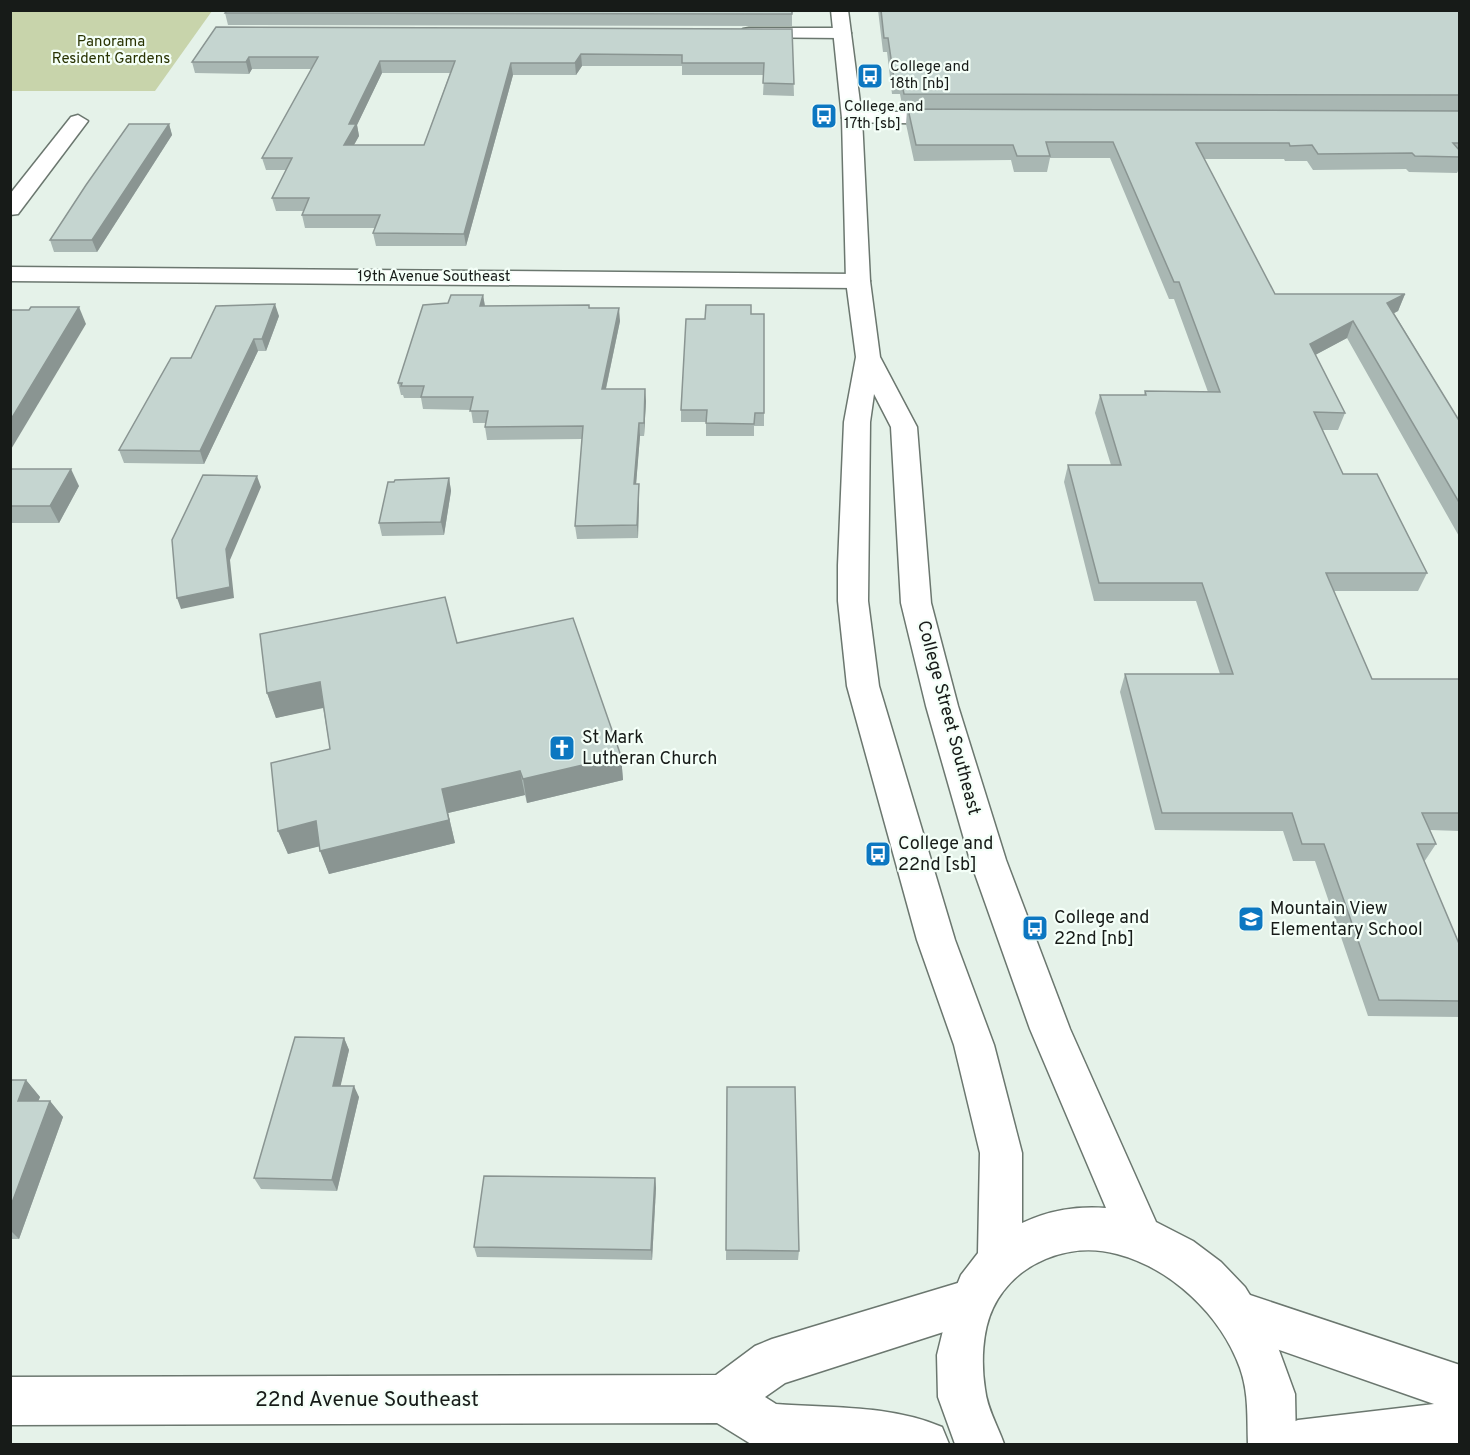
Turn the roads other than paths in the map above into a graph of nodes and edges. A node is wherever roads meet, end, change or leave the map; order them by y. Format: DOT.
graph roads {
  1 [pos="839,10"];
  2 [pos="731,33"];
  3 [pos="842,33"];
  4 [pos="852,118"];
  5 [pos="974,118"];
  6 [pos="78,121"];
  7 [pos="10,209"];
  8 [pos="10,274"];
  9 [pos="858,281"];
  10 [pos="868,357"];
  11 [pos="1140,1237"];
  12 [pos="1000,1260"];
  13 [pos="971,1302"];
  14 [pos="1238,1314"];
  15 [pos="1460,1389"];
  16 [pos="723,1399"];
  17 [pos="10,1401"];
  18 [pos="1460,1425"];
  19 [pos="925,1444"];
  20 [pos="980,1444"];
  21 [pos="1272,1444"];
  22 [pos="1298,1444"];
  1 -- 3 [label="main road, College Street Southeast"];
  2 -- 3 [label="main road"];
  3 -- 4 [label="main road, College Street Southeast"];
  4 -- 5 [label="main road"];
  4 -- 9 [label="main road, College Street Southeast"];
  6 -- 7 [label="main road"];
  8 -- 9 [label="main road, 19th Avenue Southeast"];
  9 -- 10 [label="main road, College Street Southeast"];
  10 -- 11 [label="main road, College Street Southeast"];
  10 -- 12 [label="main road, College Street Southeast"];
  11 -- 12 [label="main road"];
  11 -- 14 [label="main road"];
  12 -- 13 [label="main road"];
  13 -- 16 [label="main road"];
  13 -- 20 [label="main road"];
  14 -- 15 [label="main road"];
  14 -- 21 [label="main road"];
  16 -- 17 [label="main road, 22nd Avenue Southeast"];
  16 -- 19 [label="main road"];
  18 -- 22 [label="main road"];
}
